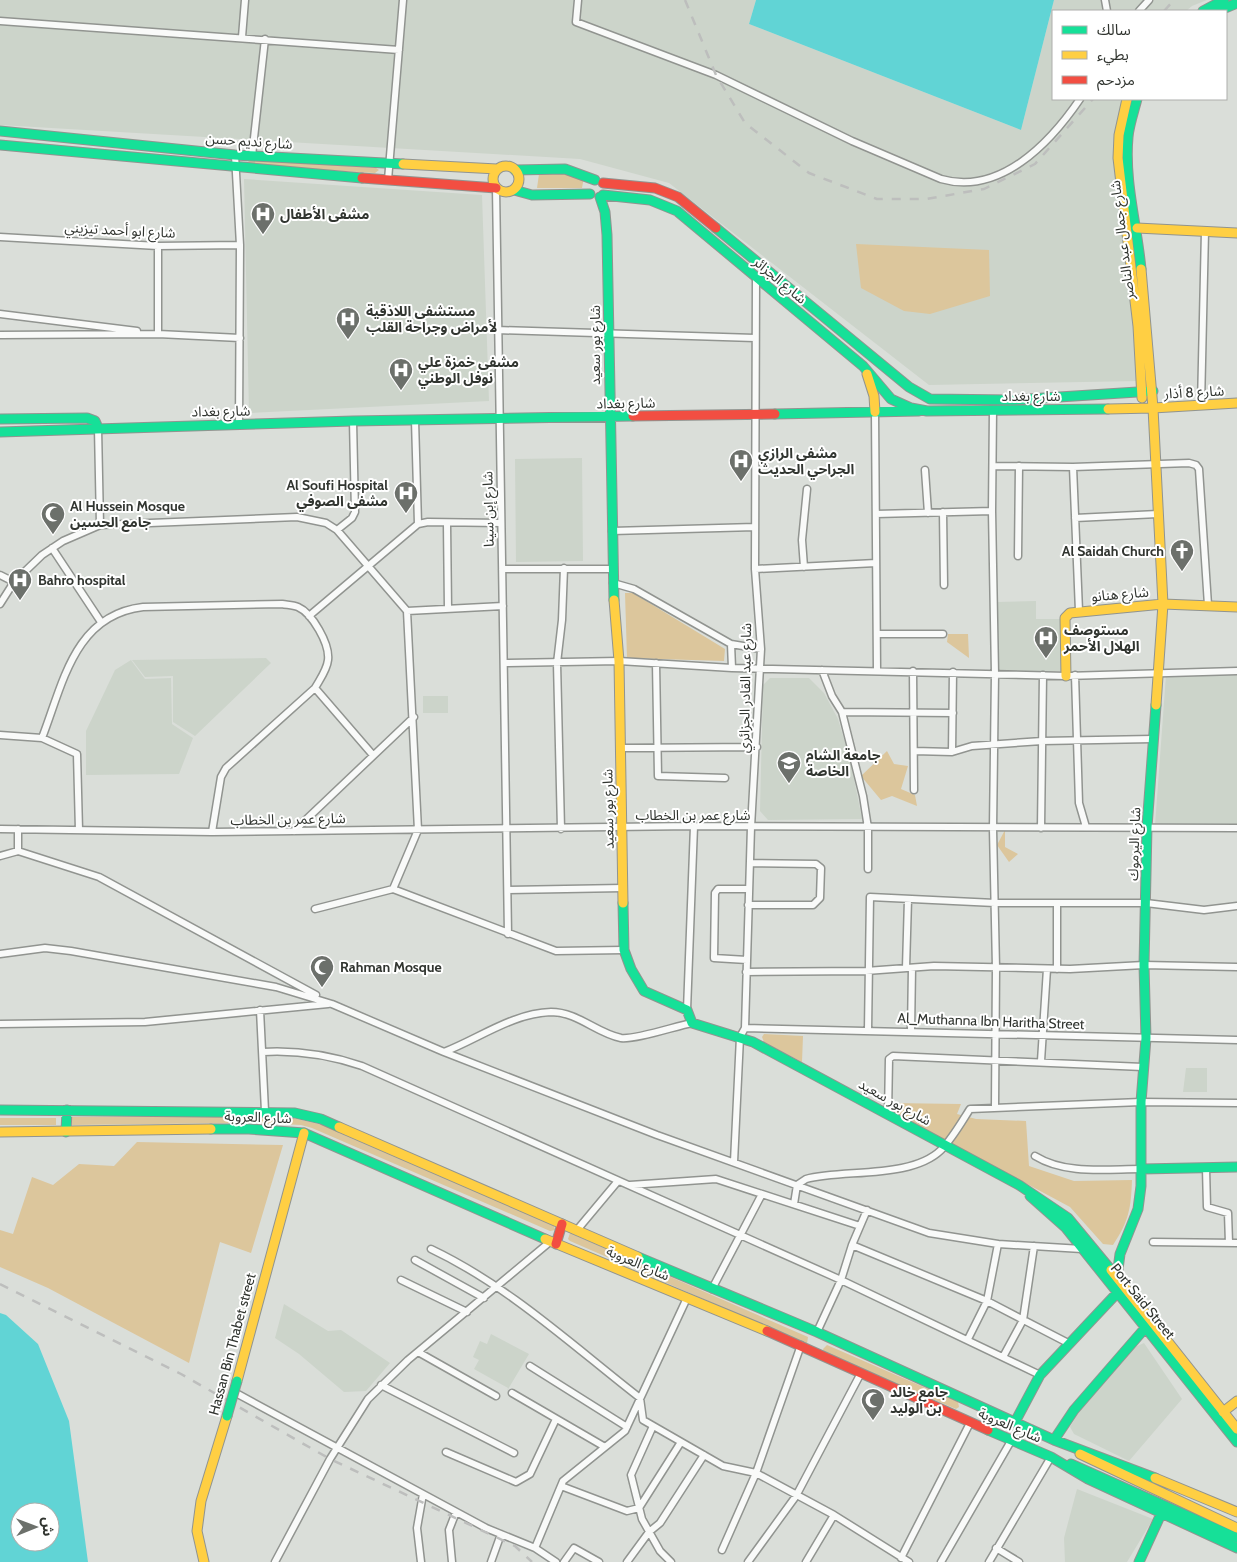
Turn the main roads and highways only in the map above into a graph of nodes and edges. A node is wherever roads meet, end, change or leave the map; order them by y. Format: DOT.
graph roads {
  1 [pos="1224,0"];
  2 [pos="1237,3"];
  3 [pos="1205,10"];
  4 [pos="1220,10"];
  5 [pos="1127,100"];
  6 [pos="1137,100"];
  7 [pos="0,131"];
  8 [pos="0,145"];
  9 [pos="498,170"];
  10 [pos="515,170"];
  11 [pos="599,182"];
  12 [pos="496,188"];
  13 [pos="514,190"];
  14 [pos="590,194"];
  15 [pos="601,196"];
  16 [pos="684,200"];
  17 [pos="677,211"];
  18 [pos="1137,228"];
  19 [pos="1237,233"];
  20 [pos="758,263"];
  21 [pos="756,277"];
  22 [pos="863,366"];
  23 [pos="1153,391"];
  24 [pos="1141,392"];
  25 [pos="930,399"];
  26 [pos="1237,403"];
  27 [pos="1142,408"];
  28 [pos="1154,408"];
  29 [pos="927,411"];
  30 [pos="875,412"];
  31 [pos="609,417"];
  32 [pos="0,419"];
  33 [pos="98,428"];
  34 [pos="0,432"];
  35 [pos="1163,604"];
  36 [pos="1237,607"];
  37 [pos="1070,675"];
  38 [pos="0,1110"];
  39 [pos="67,1110"];
  40 [pos="249,1111"];
  41 [pos="249,1129"];
  42 [pos="0,1132"];
  43 [pos="66,1132"];
  44 [pos="304,1133"];
  45 [pos="1237,1167"];
  46 [pos="1142,1169"];
  47 [pos="1019,1185"];
  48 [pos="562,1224"];
  49 [pos="553,1242"];
  50 [pos="1117,1277"];
  51 [pos="1118,1292"];
  52 [pos="1146,1327"];
  53 [pos="817,1332"];
  54 [pos="811,1350"];
  55 [pos="1237,1401"];
  56 [pos="1223,1412"];
  57 [pos="1015,1422"];
  58 [pos="1237,1429"];
  59 [pos="1054,1440"];
  60 [pos="1237,1442"];
  61 [pos="1051,1457"];
  62 [pos="1237,1512"];
  63 [pos="1161,1514"];
  64 [pos="1237,1535"];
  65 [pos="1237,1548"];
  66 [pos="204,1562"];
  67 [pos="1139,1562"];
  1 -- 3 [label="main road"];
  2 -- 4 [label="main road"];
  5 -- 24 [label="main road, شارع جمال عبد الناصر"];
  6 -- 18 [label="main road, شارع جمال عبد الناصر"];
  7 -- 9 [label="main road, شارع نديم حسن"];
  8 -- 12 [label="main road, شارع نديم حسن"];
  9 -- 10 [label="main road"];
  9 -- 12 [label="main road"];
  10 -- 11 [label="main road"];
  10 -- 13 [label="main road"];
  11 -- 14 [label="main road"];
  11 -- 15 [label="main road"];
  11 -- 16 [label="main road, شارع الجزائر"];
  12 -- 13 [label="main road"];
  13 -- 14 [label="main road"];
  14 -- 15 [label="main road"];
  15 -- 17 [label="main road, شارع الجزائر"];
  15 -- 31 [label="main road, شارع بور سعيد"];
  16 -- 17 [label="main road"];
  16 -- 20 [label="main road, شارع الجزائر"];
  17 -- 21 [label="main road, شارع الجزائر"];
  18 -- 19 [label="main road"];
  18 -- 23 [label="main road, شارع جمال عبد الناصر"];
  20 -- 21 [label="main road"];
  20 -- 25 [label="main road, شارع الجزائر"];
  21 -- 22 [label="main road, شارع الجزائر"];
  22 -- 29 [label="main road, شارع الجزائر"];
  22 -- 30 [label="main road"];
  23 -- 24 [label="main road, شارع بغداد"];
  23 -- 28 [label="main road, شارع جمال عبد الناصر"];
  24 -- 25 [label="main road, شارع بغداد"];
  24 -- 27 [label="main road, شارع جمال عبد الناصر"];
  26 -- 28 [label="main road, شارع 8 أذار"];
  27 -- 28 [label="main road, شارع بغداد"];
  27 -- 29 [label="main road, شارع بغداد"];
  28 -- 35 [label="main road, شارع اليرموك"];
  29 -- 30 [label="main road, شارع بغداد"];
  30 -- 31 [label="main road, شارع بغداد"];
  31 -- 33 [label="main road, شارع بغداد"];
  31 -- 47 [label="main road, شارع بور سعيد"];
  32 -- 33 [label="main road, شارع بغداد"];
  33 -- 34 [label="main road, شارع بغداد"];
  35 -- 36 [label="main road, شارع هنانو"];
  35 -- 37 [label="main road, شارع هنانو"];
  35 -- 46 [label="main road, شارع اليرموك"];
  38 -- 39 [label="main road, شارع العروبة"];
  39 -- 40 [label="main road, شارع العروبة"];
  39 -- 43 [label="main road"];
  40 -- 41 [label="main road"];
  40 -- 48 [label="main road, شارع العروبة"];
  41 -- 43 [label="main road, شارع العروبة"];
  41 -- 44 [label="main road, شارع العروبة"];
  42 -- 43 [label="main road, شارع العروبة"];
  44 -- 49 [label="main road, شارع العروبة"];
  44 -- 66 [label="main road, Hassan Bin Thabet street, bridge"];
  45 -- 46 [label="main road"];
  46 -- 50 [label="main road, شارع اليرموك"];
  47 -- 50 [label="main road"];
  47 -- 51 [label="main road, Port Said Street"];
  48 -- 49 [label="main road"];
  48 -- 53 [label="main road, شارع العروبة"];
  49 -- 54 [label="main road, شارع العروبة"];
  50 -- 56 [label="main road"];
  51 -- 52 [label="main road, Port Said Street"];
  51 -- 57 [label="main road"];
  52 -- 59 [label="main road"];
  52 -- 60 [label="main road, Port Said Street"];
  53 -- 54 [label="main road"];
  53 -- 57 [label="main road, شارع العروبة"];
  54 -- 61 [label="main road, شارع العروبة"];
  55 -- 56 [label="main road"];
  56 -- 58 [label="main road"];
  57 -- 59 [label="main road, شارع العروبة"];
  59 -- 62 [label="main road, شارع العروبة"];
  59 -- 64 [label="main road"];
  61 -- 63 [label="main road, شارع العروبة"];
  61 -- 64 [label="main road"];
  63 -- 65 [label="main road, شارع العروبة"];
  63 -- 67 [label="main road"];
}
